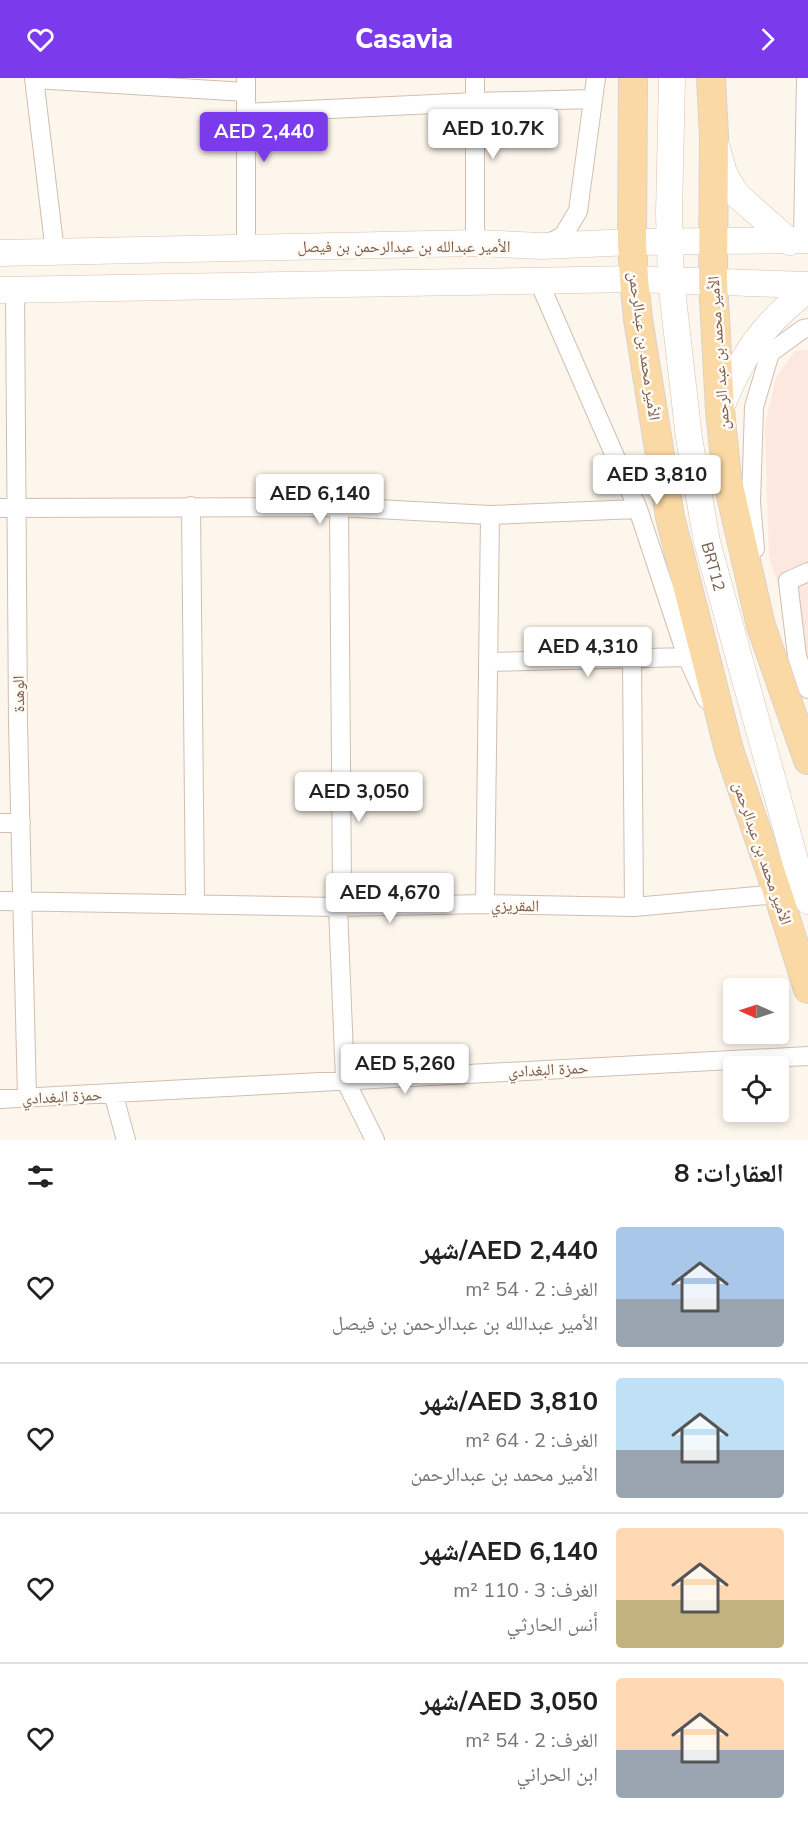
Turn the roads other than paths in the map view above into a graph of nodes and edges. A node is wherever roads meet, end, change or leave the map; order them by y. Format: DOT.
graph roads {
  1 [pos="34,78"];
  2 [pos="475,78"];
  3 [pos="596,78"];
  4 [pos="633,78"];
  5 [pos="672,78"];
  6 [pos="711,78"];
  7 [pos="806,78"];
  8 [pos="246,85"];
  9 [pos="593,99"];
  10 [pos="475,102"];
  11 [pos="246,113"];
  12 [pos="714,136"];
  13 [pos="801,241"];
  14 [pos="632,242"];
  15 [pos="670,242"];
  16 [pos="712,242"];
  17 [pos="475,243"];
  18 [pos="542,246"];
  19 [pos="246,248"];
  20 [pos="55,252"];
  21 [pos="0,253"];
  22 [pos="634,279"];
  23 [pos="671,281"];
  24 [pos="539,282"];
  25 [pos="713,282"];
  26 [pos="808,285"];
  27 [pos="7,289"];
  28 [pos="808,290"];
  29 [pos="808,328"];
  30 [pos="720,410"];
  31 [pos="190,506"];
  32 [pos="8,507"];
  33 [pos="339,507"];
  34 [pos="639,509"];
  35 [pos="490,515"];
  36 [pos="808,572"];
  37 [pos="761,626"];
  38 [pos="687,657"];
  39 [pos="632,658"];
  40 [pos="488,662"];
  41 [pos="808,689"];
  42 [pos="0,724"];
  43 [pos="18,724"];
  44 [pos="729,750"];
  45 [pos="808,760"];
  46 [pos="0,823"];
  47 [pos="21,823"];
  48 [pos="778,894"];
  49 [pos="23,901"];
  50 [pos="808,901"];
  51 [pos="0,902"];
  52 [pos="195,904"];
  53 [pos="485,904"];
  54 [pos="338,907"];
  55 [pos="634,907"];
  56 [pos="808,989"];
  57 [pos="808,1056"];
  58 [pos="345,1080"];
  59 [pos="113,1093"];
  60 [pos="27,1098"];
  61 [pos="0,1100"];
  62 [pos="126,1140"];
  63 [pos="375,1140"];
  1 -- 8 [label="street"];
  1 -- 20 [label="street"];
  2 -- 10 [label="street"];
  3 -- 9 [label="street"];
  4 -- 14 [label="main road, الأمير محمد بن عبدالرحمن"];
  5 -- 15 [label="main road, BRT12"];
  6 -- 12 [label="main road, الأمير محمد بن عبد الرحمن"];
  7 -- 13 [label="street"];
  8 -- 11 [label="street"];
  9 -- 10 [label="street"];
  9 -- 18 [label="street"];
  10 -- 11 [label="street"];
  10 -- 17 [label="street"];
  11 -- 19 [label="street"];
  12 -- 13 [label="main road"];
  12 -- 16 [label="main road, الأمير محمد بن عبد الرحمن"];
  13 -- 16 [label="main road, الأمير عبدالله بن عبدالرحمن بن فيصل"];
  14 -- 15 [label="main road, الأمير عبدالله بن عبدالرحمن بن فيصل"];
  14 -- 18 [label="main road, الأمير عبدالله بن عبدالرحمن بن فيصل"];
  14 -- 22 [label="main road, الأمير محمد بن عبدالرحمن"];
  15 -- 16 [label="main road, الأمير عبدالله بن عبدالرحمن بن فيصل"];
  15 -- 23 [label="main road, BRT12"];
  16 -- 25 [label="main road, الأمير محمد بن عبد الرحمن"];
  17 -- 18 [label="main road, الأمير عبدالله بن عبدالرحمن بن فيصل"];
  17 -- 19 [label="main road, الأمير عبدالله بن عبدالرحمن بن فيصل"];
  19 -- 20 [label="main road, الأمير عبدالله بن عبدالرحمن بن فيصل"];
  20 -- 21 [label="main road, الأمير عبدالله بن عبدالرحمن بن فيصل"];
  22 -- 23 [label="main road"];
  22 -- 24 [label="main road"];
  22 -- 44 [label="main road, الأمير محمد بن عبدالرحمن"];
  23 -- 25 [label="main road"];
  23 -- 50 [label="main road, BRT12"];
  24 -- 27 [label="main road"];
  24 -- 34 [label="street, الأمير محمد بن عبدالرحمن"];
  25 -- 26 [label="main road"];
  25 -- 30 [label="main road, الأمير محمد بن عبد الرحمن"];
  27 -- 32 [label="street, الوهدة"];
  28 -- 30 [label="main road"];
  29 -- 37 [label="street"];
  30 -- 37 [label="main road, الأمير محمد بن عبد الرحمن"];
  31 -- 32 [label="street"];
  31 -- 33 [label="street"];
  31 -- 52 [label="street"];
  32 -- 43 [label="street, الوهدة"];
  33 -- 35 [label="street"];
  33 -- 54 [label="street"];
  34 -- 35 [label="street"];
  34 -- 38 [label="street, الأمير محمد بن عبدالرحمن"];
  35 -- 40 [label="street"];
  36 -- 41 [label="street"];
  37 -- 45 [label="main road, الأمير محمد بن عبد الرحمن"];
  38 -- 39 [label="street"];
  38 -- 44 [label="street, الأمير محمد بن عبدالرحمن"];
  39 -- 40 [label="street"];
  39 -- 55 [label="street"];
  40 -- 53 [label="street"];
  42 -- 43 [label="street"];
  43 -- 47 [label="street, الوهدة"];
  44 -- 48 [label="main road, الأمير محمد بن عبدالرحمن"];
  46 -- 47 [label="street"];
  47 -- 49 [label="street, الوهدة"];
  48 -- 55 [label="street, المقريزي"];
  48 -- 56 [label="main road, الأمير محمد بن عبدالرحمن"];
  49 -- 51 [label="street, المقريزي"];
  49 -- 52 [label="street, المقريزي"];
  49 -- 60 [label="street, الوهدة"];
  52 -- 54 [label="street, المقريزي"];
  53 -- 54 [label="street, المقريزي"];
  53 -- 55 [label="street, المقريزي"];
  54 -- 58 [label="street"];
  57 -- 58 [label="street, حمزة البغدادي"];
  58 -- 59 [label="street, حمزة البغدادي"];
  58 -- 63 [label="street"];
  59 -- 60 [label="street, حمزة البغدادي"];
  59 -- 62 [label="street"];
  60 -- 61 [label="street, حمزة البغدادي"];
}
